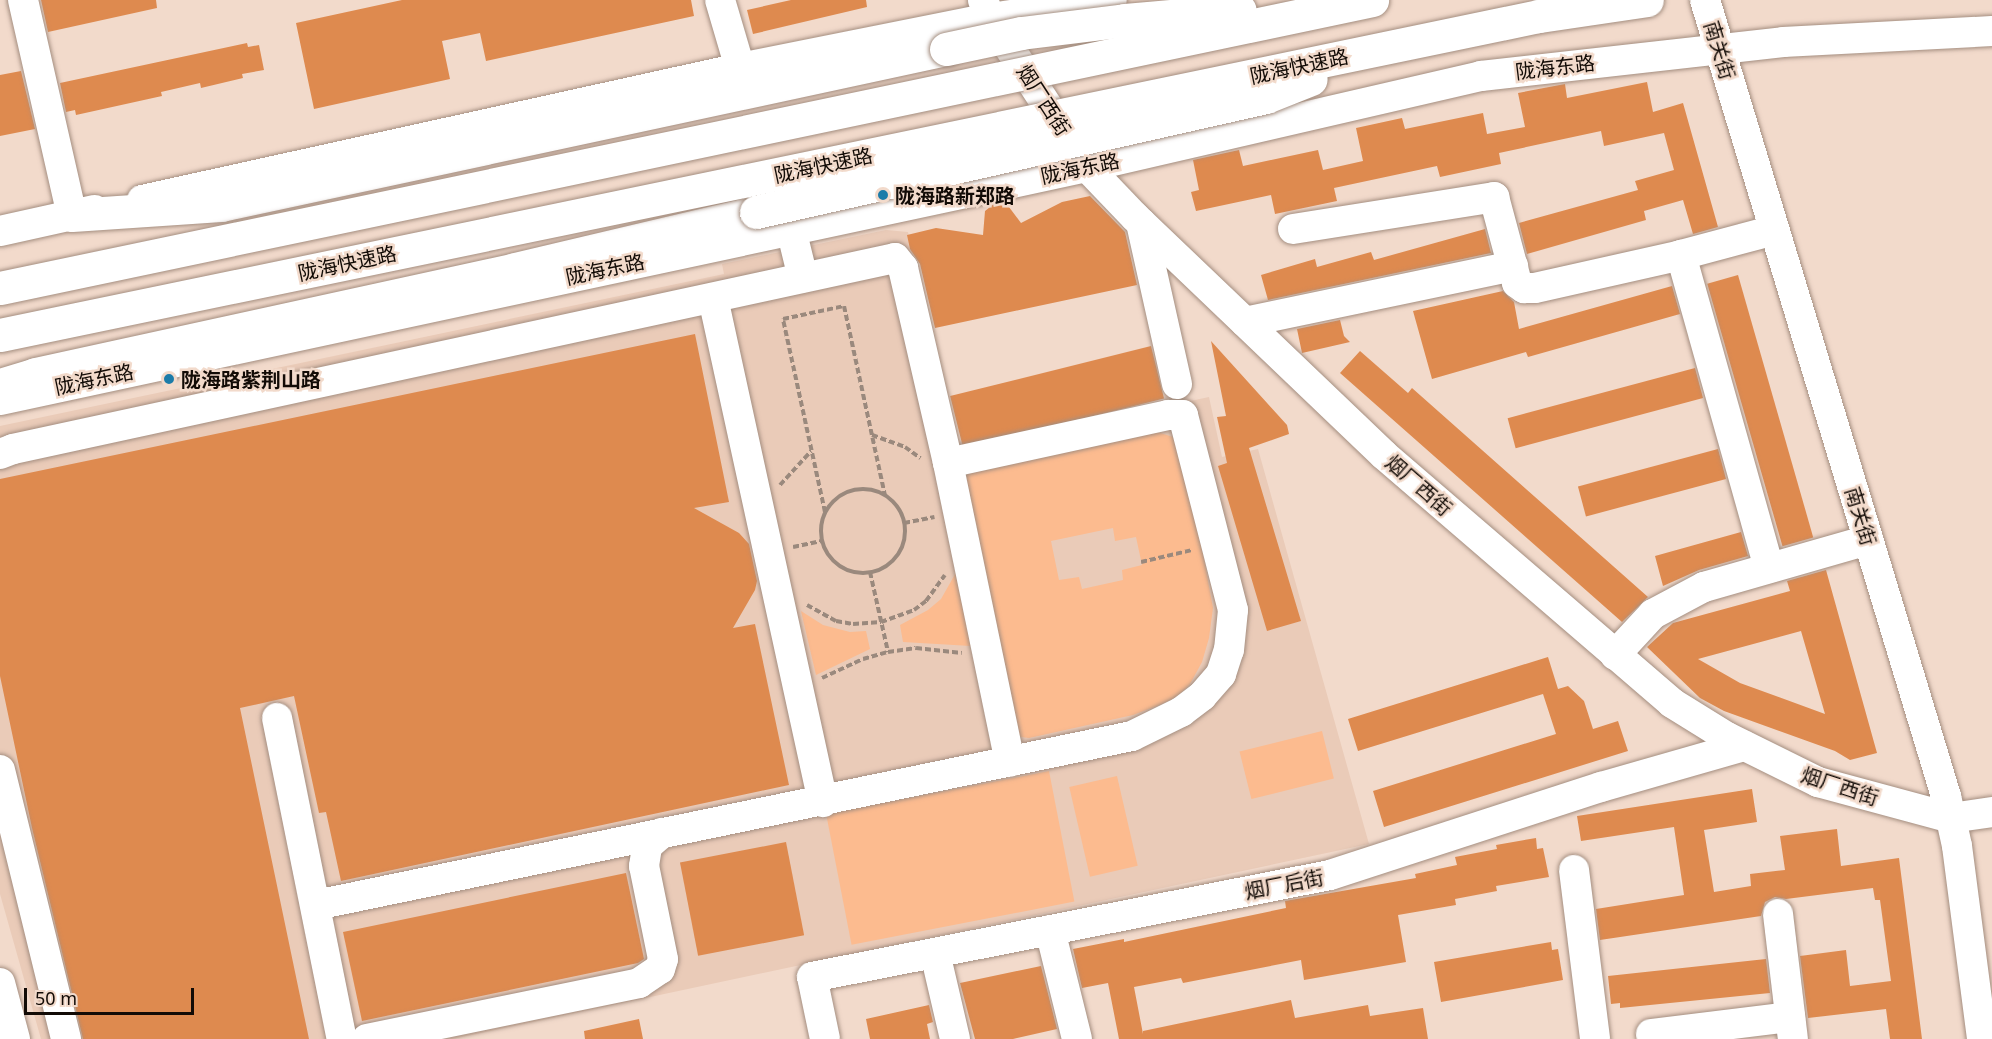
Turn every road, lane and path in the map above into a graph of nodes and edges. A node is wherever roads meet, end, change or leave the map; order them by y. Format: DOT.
graph roads {
  1 [pos="23,0"];
  2 [pos="720,0"];
  3 [pos="1112,0"];
  4 [pos="1349,0"];
  5 [pos="1372,0"];
  6 [pos="1647,0"];
  7 [pos="1705,0"];
  8 [pos="987,9"];
  9 [pos="1992,31"];
  10 [pos="1397,45"];
  11 [pos="1720,48"];
  12 [pos="740,68"];
  13 [pos="1087,166"];
  14 [pos="72,215"];
  15 [pos="1141,223"];
  16 [pos="791,229"];
  17 [pos="1293,229"];
  18 [pos="1774,230"];
  19 [pos="0,231"];
  20 [pos="1681,255"];
  21 [pos="1513,266"];
  22 [pos="803,278"];
  23 [pos="0,288"];
  24 [pos="713,298"];
  25 [pos="1245,322"];
  26 [pos="0,334"];
  27 [pos="1177,384"];
  28 [pos="0,386"];
  29 [pos="0,400"];
  30 [pos="872,435"];
  31 [pos="812,450"];
  32 [pos="0,454"];
  33 [pos="937,462"];
  34 [pos="885,495"];
  35 [pos="759,512"];
  36 [pos="825,512"];
  37 [pos="964,537"];
  38 [pos="1868,540"];
  39 [pos="1216,544"];
  40 [pos="1141,562"];
  41 [pos="1769,568"];
  42 [pos="870,572"];
  43 [pos="775,580"];
  44 [pos="881,622"];
  45 [pos="888,652"];
  46 [pos="1616,655"];
  47 [pos="989,659"];
  48 [pos="800,695"];
  49 [pos="277,718"];
  50 [pos="1744,746"];
  51 [pos="1010,762"];
  52 [pos="0,770"];
  53 [pos="823,802"];
  54 [pos="1992,812"];
  55 [pos="1951,818"];
  56 [pos="662,833"];
  57 [pos="1574,870"];
  58 [pos="316,905"];
  59 [pos="1778,914"];
  60 [pos="1050,930"];
  61 [pos="935,953"];
  62 [pos="0,983"];
  63 [pos="1791,1028"];
  64 [pos="1651,1034"];
  65 [pos="15,1039"];
  66 [pos="66,1039"];
  67 [pos="342,1039"];
  68 [pos="367,1039"];
  69 [pos="825,1039"];
  70 [pos="955,1039"];
  71 [pos="1077,1039"];
  72 [pos="1595,1039"];
  73 [pos="1982,1039"];
  1 -- 14 [label="street"];
  2 -- 12 [label="street"];
  3 -- 8 [label="street"];
  4 -- 14 [label="highway, bridge"];
  5 -- 23 [label="highway, bridge"];
  6 -- 10 [label="highway, 陇海快速路, bridge"];
  7 -- 11 [label="street, 南关街"];
  8 -- 12 [label="street"];
  8 -- 13 [label="street, 烟厂西街"];
  9 -- 11 [label="street, 陇海东路"];
  10 -- 26 [label="highway, 陇海快速路, bridge"];
  10 -- 28 [label="highway, bridge"];
  11 -- 13 [label="street, 陇海东路"];
  11 -- 18 [label="street, 南关街"];
  12 -- 14 [label="street"];
  13 -- 15 [label="street, 烟厂西街"];
  13 -- 16 [label="street, 陇海东路"];
  14 -- 19 [label="street"];
  15 -- 25 [label="street, 烟厂西街"];
  15 -- 27 [label="street"];
  16 -- 22 [label="street"];
  16 -- 29 [label="street, 陇海东路"];
  17 -- 21 [label="street"];
  18 -- 20 [label="street"];
  18 -- 38 [label="street, 南关街"];
  20 -- 21 [label="street"];
  20 -- 41 [label="street"];
  21 -- 25 [label="street"];
  22 -- 24 [label="street"];
  22 -- 33 [label="street"];
  24 -- 32 [label="street"];
  24 -- 35 [label="street"];
  25 -- 46 [label="street, 烟厂西街"];
  30 -- 31 [label="path"];
  30 -- 33 [label="path"];
  30 -- 34 [label="path"];
  31 -- 35 [label="path"];
  31 -- 36 [label="path"];
  33 -- 37 [label="street"];
  33 -- 39 [label="street"];
  34 -- 36 [label="path"];
  34 -- 42 [label="path"];
  35 -- 43 [label="street"];
  36 -- 42 [label="path"];
  37 -- 44 [label="path"];
  37 -- 47 [label="street"];
  38 -- 41 [label="street"];
  38 -- 55 [label="street, 南关街"];
  39 -- 40 [label="path"];
  39 -- 51 [label="street"];
  41 -- 46 [label="street"];
  42 -- 44 [label="path"];
  43 -- 44 [label="path"];
  43 -- 48 [label="street"];
  44 -- 45 [label="path"];
  45 -- 47 [label="path"];
  45 -- 48 [label="path"];
  46 -- 50 [label="street, 烟厂西街"];
  47 -- 51 [label="street"];
  48 -- 53 [label="street"];
  49 -- 58 [label="street"];
  50 -- 55 [label="street, 烟厂西街"];
  50 -- 60 [label="street, 烟厂后街"];
  51 -- 53 [label="street"];
  52 -- 66 [label="street"];
  53 -- 56 [label="street"];
  54 -- 55 [label="street"];
  55 -- 73 [label="street, 南关街"];
  56 -- 58 [label="street"];
  56 -- 68 [label="street"];
  57 -- 72 [label="street"];
  58 -- 67 [label="street"];
  59 -- 63 [label="street"];
  60 -- 61 [label="street, 烟厂后街"];
  60 -- 71 [label="street"];
  61 -- 69 [label="street, 烟厂后街"];
  61 -- 70 [label="street"];
  62 -- 65 [label="street"];
  63 -- 64 [label="street"];
}
